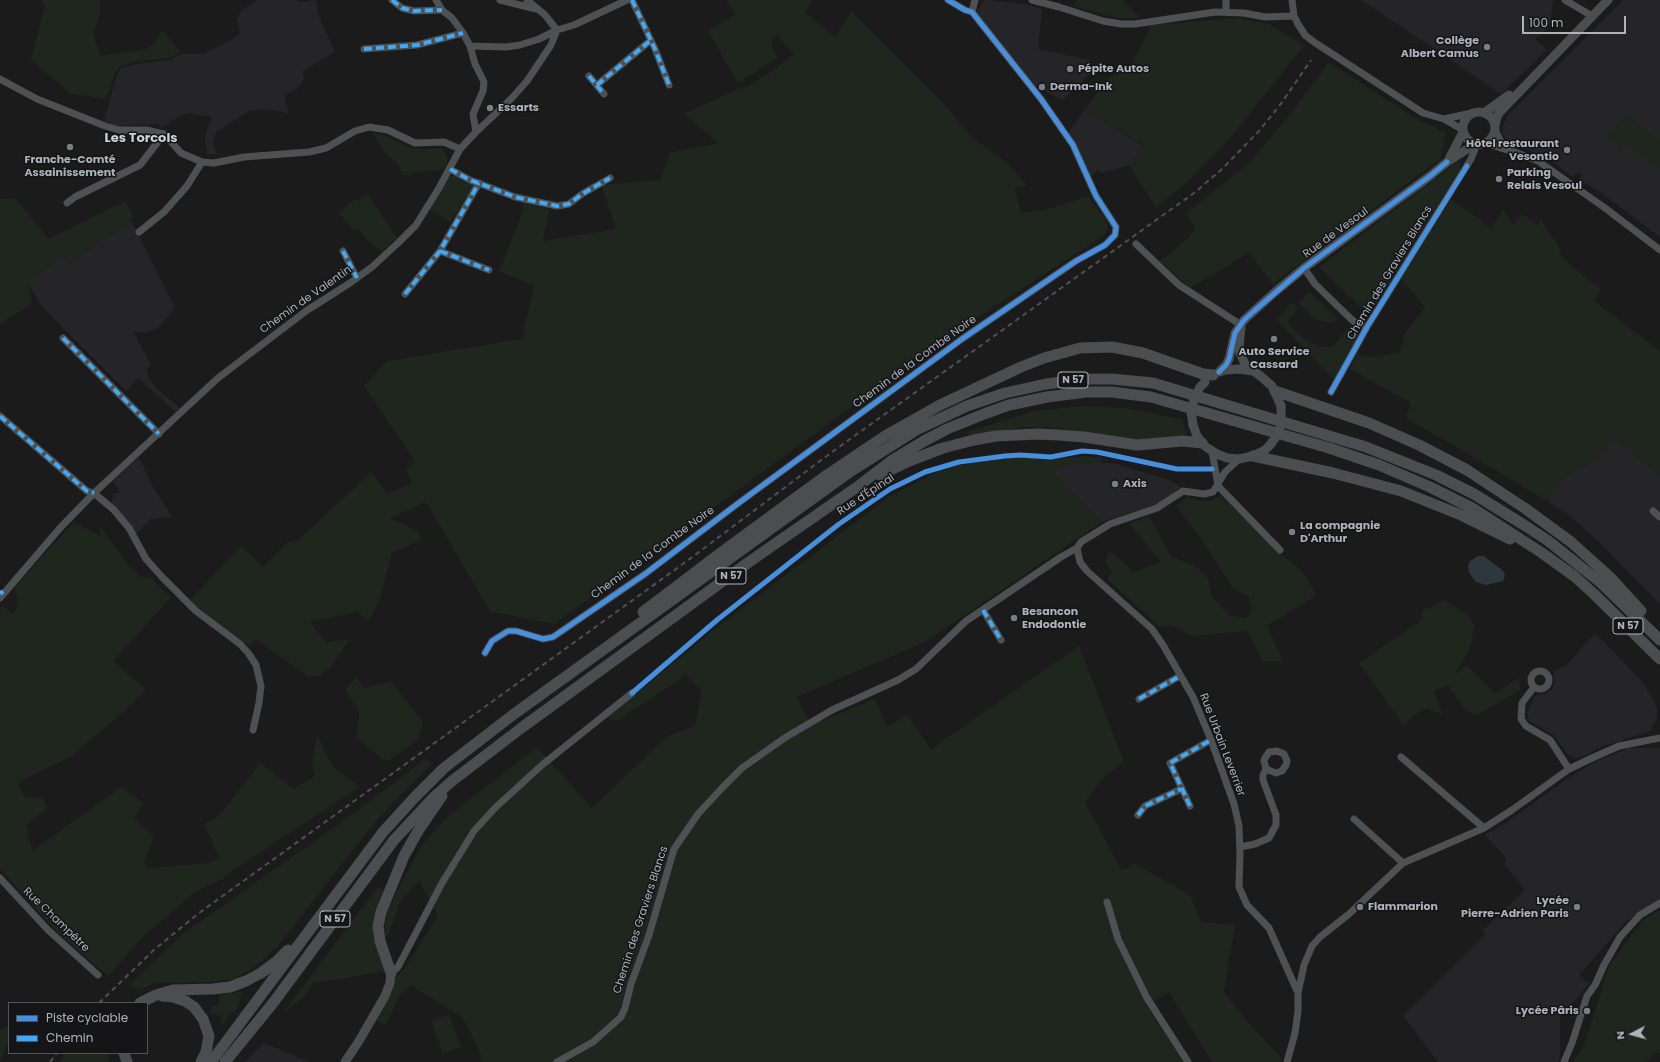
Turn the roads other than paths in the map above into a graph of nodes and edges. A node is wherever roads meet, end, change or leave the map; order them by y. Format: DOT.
graph roads {
  1 [pos="392,0"];
  2 [pos="436,0"];
  3 [pos="500,0"];
  4 [pos="527,0"];
  5 [pos="627,0"];
  6 [pos="632,0"];
  7 [pos="948,0"];
  8 [pos="975,0"];
  9 [pos="1032,0"];
  10 [pos="1226,0"];
  11 [pos="1292,0"];
  12 [pos="1565,0"];
  13 [pos="1608,0"];
  14 [pos="537,9"];
  15 [pos="442,10"];
  16 [pos="972,12"];
  17 [pos="1226,12"];
  18 [pos="1294,16"];
  19 [pos="1592,16"];
  20 [pos="557,30"];
  21 [pos="463,33"];
  22 [pos="651,40"];
  23 [pos="470,46"];
  24 [pos="364,49"];
  25 [pos="1535,74"];
  26 [pos="588,76"];
  27 [pos="0,79"];
  28 [pos="597,85"];
  29 [pos="669,85"];
  30 [pos="604,94"];
  31 [pos="1484,113"];
  32 [pos="1472,114"];
  33 [pos="1444,119"];
  34 [pos="1495,128"];
  35 [pos="1463,131"];
  36 [pos="476,132"];
  37 [pos="164,134"];
  38 [pos="1479,143"];
  39 [pos="460,149"];
  40 [pos="1512,151"];
  41 [pos="1456,156"];
  42 [pos="202,162"];
  43 [pos="1447,162"];
  44 [pos="1467,166"];
  45 [pos="450,169"];
  46 [pos="610,178"];
  47 [pos="479,184"];
  48 [pos="67,203"];
  49 [pos="139,232"];
  50 [pos="1136,244"];
  51 [pos="440,250"];
  52 [pos="1660,250"];
  53 [pos="343,251"];
  54 [pos="1304,268"];
  55 [pos="489,270"];
  56 [pos="357,278"];
  57 [pos="405,294"];
  58 [pos="1241,325"];
  59 [pos="1367,327"];
  60 [pos="63,338"];
  61 [pos="1253,371"];
  62 [pos="1212,376"];
  63 [pos="1275,391"];
  64 [pos="1331,392"];
  65 [pos="0,416"];
  66 [pos="159,434"];
  67 [pos="1202,443"];
  68 [pos="1212,451"];
  69 [pos="1253,456"];
  70 [pos="1240,459"];
  71 [pos="1218,486"];
  72 [pos="857,487"];
  73 [pos="94,493"];
  74 [pos="1653,511"];
  75 [pos="1660,517"];
  76 [pos="1077,548"];
  77 [pos="1280,550"];
  78 [pos="1,594"];
  79 [pos="1594,594"];
  80 [pos="983,610"];
  81 [pos="1660,638"];
  82 [pos="1001,640"];
  83 [pos="485,653"];
  84 [pos="1660,659"];
  85 [pos="1180,676"];
  86 [pos="1534,688"];
  87 [pos="632,693"];
  88 [pos="1139,699"];
  89 [pos="514,714"];
  90 [pos="253,730"];
  91 [pos="1660,733"];
  92 [pos="1660,738"];
  93 [pos="1211,740"];
  94 [pos="1401,757"];
  95 [pos="1266,769"];
  96 [pos="1569,769"];
  97 [pos="452,781"];
  98 [pos="1181,789"];
  99 [pos="1190,806"];
  100 [pos="1138,815"];
  101 [pos="1354,819"];
  102 [pos="1484,828"];
  103 [pos="1240,847"];
  104 [pos="1403,863"];
  105 [pos="0,878"];
  106 [pos="1107,902"];
  107 [pos="1660,903"];
  108 [pos="316,921"];
  109 [pos="395,970"];
  110 [pos="98,976"];
  111 [pos="1298,993"];
  112 [pos="156,995"];
  113 [pos="142,1002"];
  114 [pos="201,1062"];
  115 [pos="211,1062"];
  116 [pos="225,1062"];
  117 [pos="345,1062"];
  118 [pos="557,1062"];
  119 [pos="1188,1062"];
  120 [pos="1287,1062"];
  121 [pos="1564,1062"];
  1 -- 15 [label="street"];
  2 -- 15 [label="street"];
  3 -- 14 [label="street"];
  4 -- 14 [label="street"];
  5 -- 20 [label="street"];
  6 -- 22 [label="street"];
  7 -- 16 [label="street, Chemin de la Combe Noire"];
  8 -- 16 [label="street"];
  9 -- 17 [label="street"];
  10 -- 17 [label="street"];
  11 -- 18 [label="street"];
  12 -- 19 [label="street"];
  13 -- 19 [label="main road"];
  14 -- 20 [label="street"];
  15 -- 21 [label="street"];
  16 -- 83 [label="street, Chemin de la Combe Noire"];
  17 -- 18 [label="street"];
  18 -- 33 [label="street"];
  19 -- 25 [label="main road"];
  20 -- 23 [label="street"];
  20 -- 36 [label="street, Chemin de Valentin"];
  21 -- 23 [label="street"];
  21 -- 24 [label="street"];
  22 -- 28 [label="street"];
  22 -- 29 [label="street"];
  23 -- 36 [label="street"];
  25 -- 31 [label="main road"];
  25 -- 34 [label="main road"];
  26 -- 28 [label="street"];
  27 -- 37 [label="street"];
  28 -- 30 [label="street"];
  31 -- 32 [label="main road"];
  31 -- 34 [label="main road"];
  32 -- 33 [label="street"];
  32 -- 35 [label="main road"];
  33 -- 35 [label="street"];
  34 -- 38 [label="main road"];
  34 -- 40 [label="street"];
  35 -- 38 [label="main road"];
  35 -- 43 [label="main road, Rue de Vesoul"];
  36 -- 39 [label="street, Chemin de Valentin"];
  37 -- 42 [label="street"];
  37 -- 48 [label="street"];
  38 -- 40 [label="street"];
  38 -- 41 [label="main road, Rue de Vesoul"];
  38 -- 44 [label="street, Chemin des Graviers Blancs"];
  39 -- 42 [label="street"];
  39 -- 45 [label="street, Chemin de Valentin"];
  40 -- 52 [label="street"];
  41 -- 43 [label="main road, Rue de Vesoul"];
  41 -- 44 [label="street"];
  42 -- 49 [label="street"];
  43 -- 54 [label="main road, Rue de Vesoul"];
  44 -- 59 [label="street, Chemin des Graviers Blancs"];
  45 -- 47 [label="street"];
  45 -- 56 [label="street, Chemin de Valentin"];
  46 -- 47 [label="street"];
  47 -- 51 [label="street"];
  50 -- 58 [label="street"];
  51 -- 55 [label="street"];
  51 -- 57 [label="street"];
  53 -- 56 [label="street"];
  54 -- 58 [label="main road, Rue de Vesoul"];
  54 -- 59 [label="street, Rue de Vesoul"];
  56 -- 66 [label="street, Chemin de Valentin"];
  58 -- 61 [label="main road"];
  58 -- 62 [label="main road, Rue de Vesoul"];
  59 -- 64 [label="street, Chemin des Graviers Blancs"];
  60 -- 66 [label="street"];
  61 -- 62 [label="main road"];
  61 -- 63 [label="main road"];
  62 -- 67 [label="main road, bridge"];
  62 -- 89 [label="highway"];
  63 -- 69 [label="main road, bridge"];
  63 -- 81 [label="highway"];
  65 -- 73 [label="street"];
  66 -- 73 [label="street, Chemin de Valentin"];
  67 -- 68 [label="main road"];
  67 -- 72 [label="highway"];
  68 -- 70 [label="main road"];
  68 -- 71 [label="street"];
  69 -- 70 [label="main road"];
  69 -- 79 [label="highway"];
  70 -- 71 [label="street"];
  71 -- 76 [label="street"];
  71 -- 77 [label="street"];
  72 -- 79 [label="highway, N 57"];
  72 -- 97 [label="highway, N 57"];
  73 -- 78 [label="street, Chemin de Valentin"];
  73 -- 90 [label="street"];
  74 -- 75 [label="street"];
  76 -- 80 [label="street, Chemin des Graviers Blancs"];
  76 -- 85 [label="street, Rue Urbain Leverrier"];
  79 -- 84 [label="highway, N 57"];
  80 -- 82 [label="street"];
  80 -- 118 [label="street, Chemin des Graviers Blancs"];
  81 -- 89 [label="highway, N 57"];
  85 -- 88 [label="street"];
  85 -- 93 [label="street, Rue Urbain Leverrier"];
  86 -- 96 [label="street"];
  87 -- 109 [label="street"];
  89 -- 108 [label="highway, N 57"];
  91 -- 92 [label="street"];
  92 -- 96 [label="street"];
  93 -- 98 [label="street"];
  93 -- 103 [label="street, Rue Urbain Leverrier"];
  94 -- 102 [label="street"];
  95 -- 103 [label="street"];
  96 -- 102 [label="street"];
  97 -- 109 [label="highway"];
  97 -- 116 [label="highway, N 57"];
  98 -- 99 [label="street"];
  98 -- 100 [label="street"];
  101 -- 104 [label="street"];
  102 -- 104 [label="street"];
  103 -- 111 [label="street, Rue Urbain Leverrier"];
  104 -- 111 [label="street"];
  105 -- 110 [label="street, Rue Champêtre"];
  106 -- 119 [label="street"];
  107 -- 121 [label="street"];
  108 -- 112 [label="highway"];
  108 -- 115 [label="highway, N 57"];
  109 -- 117 [label="main road"];
  111 -- 120 [label="street, Rue Urbain Leverrier"];
  112 -- 113 [label="highway"];
  112 -- 114 [label="highway"];
}
